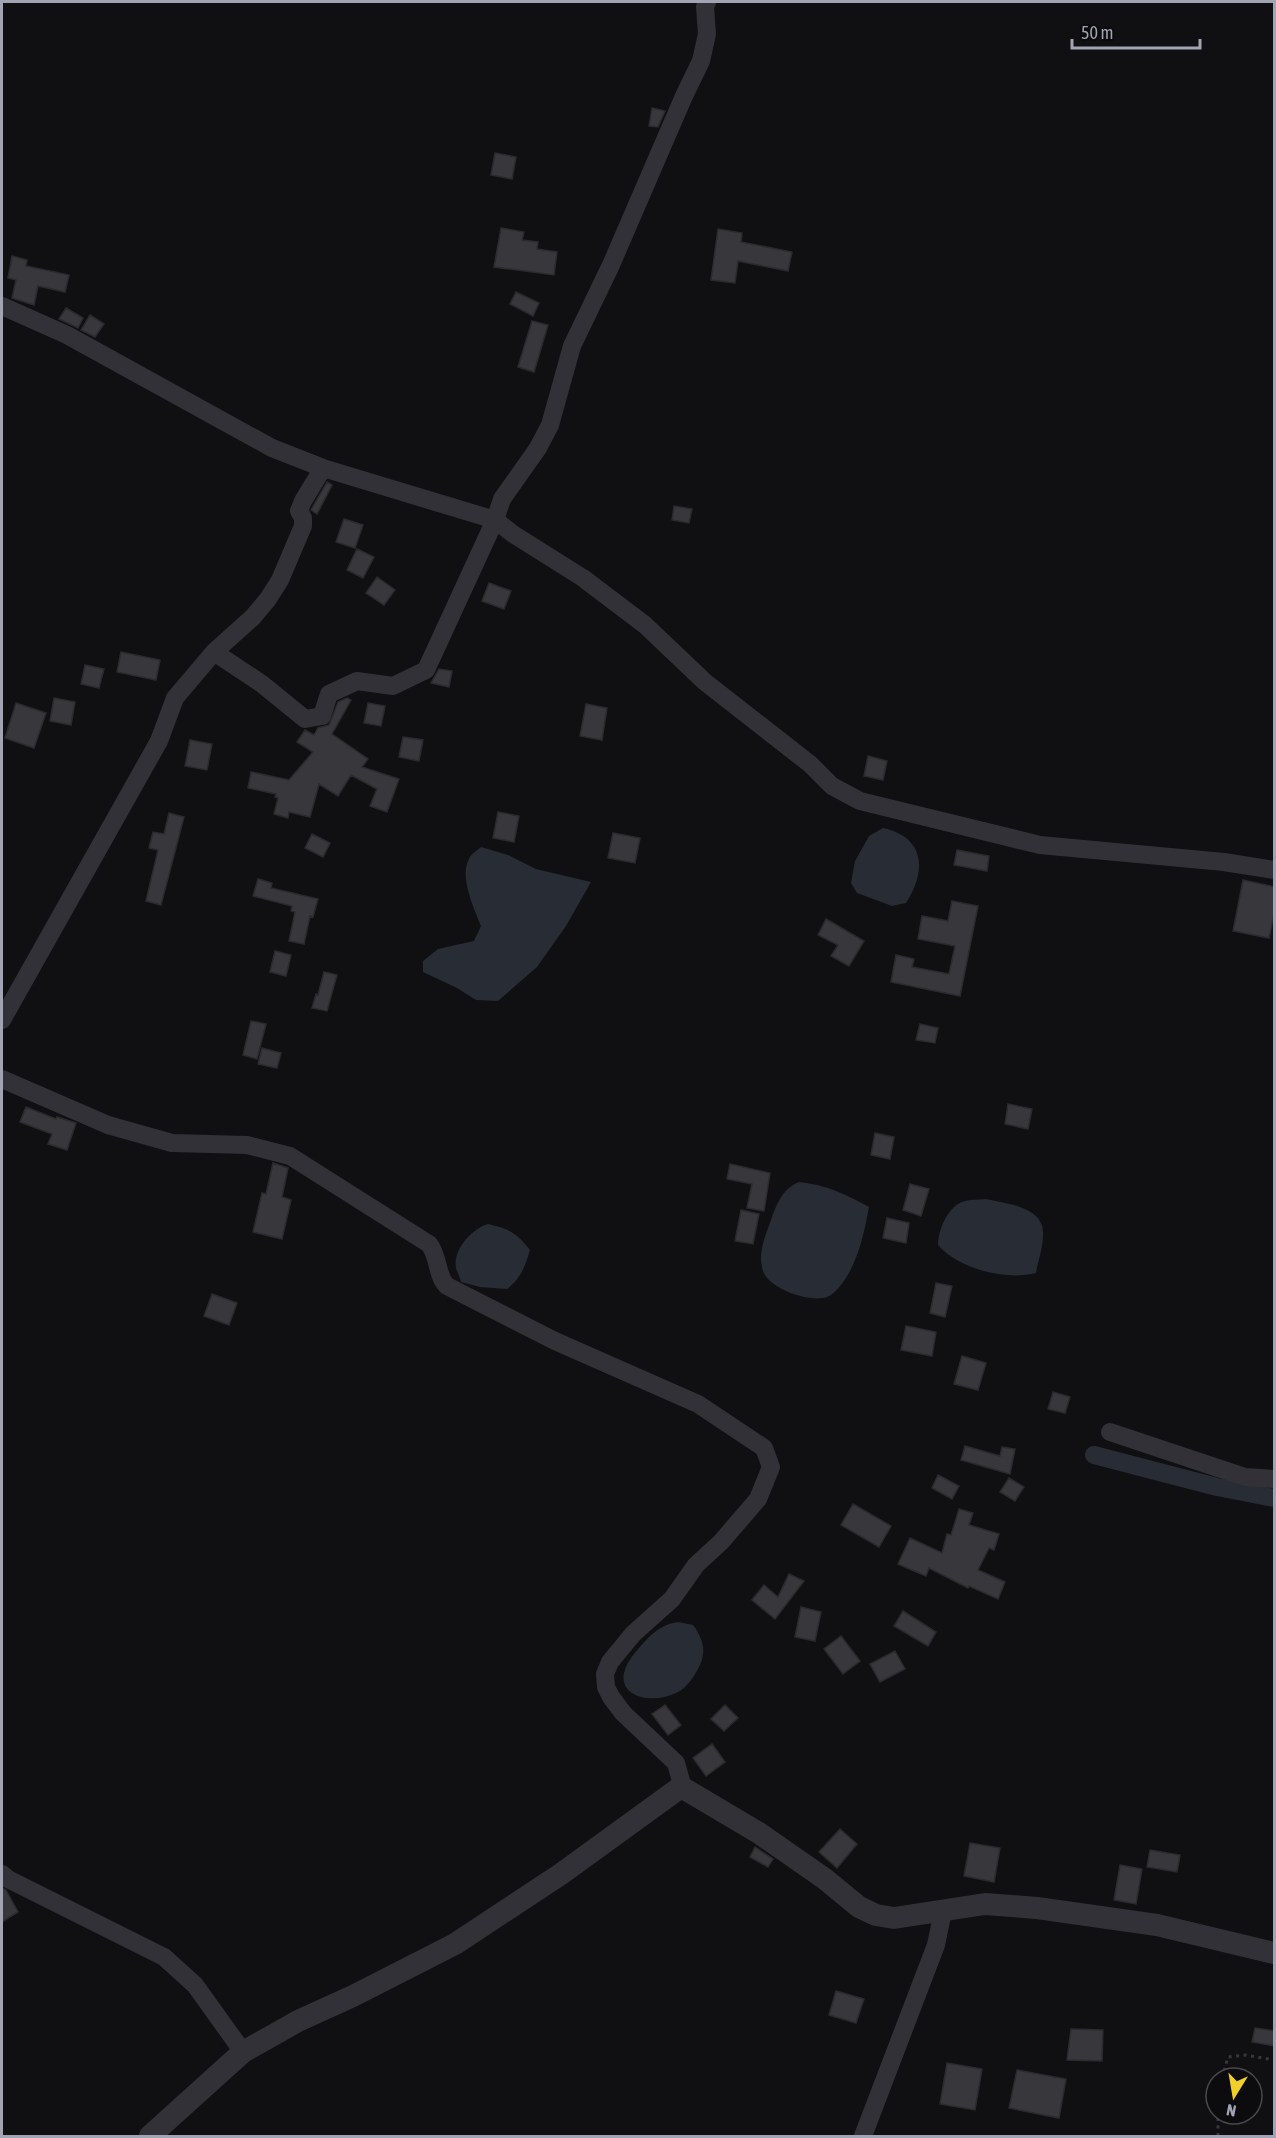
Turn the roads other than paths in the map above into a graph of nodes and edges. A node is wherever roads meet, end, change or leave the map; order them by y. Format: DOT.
graph roads {
  1 [pos="707,2"];
  2 [pos="2,306"];
  3 [pos="323,468"];
  4 [pos="495,520"];
  5 [pos="214,652"];
  6 [pos="1275,870"];
  7 [pos="2,1020"];
  8 [pos="2,1079"];
  9 [pos="1110,1432"];
  10 [pos="1275,1479"];
  11 [pos="684,1788"];
  12 [pos="2,1874"];
  13 [pos="943,1911"];
  14 [pos="1275,1953"];
  15 [pos="243,2052"];
  16 [pos="150,2136"];
  17 [pos="863,2136"];
  1 -- 4 [label="street"];
  2 -- 3 [label="street"];
  3 -- 4 [label="street"];
  3 -- 5 [label="street"];
  4 -- 5 [label="street"];
  4 -- 6 [label="street"];
  5 -- 7 [label="street"];
  8 -- 11 [label="street"];
  9 -- 10 [label="street"];
  11 -- 13 [label="street"];
  11 -- 15 [label="street"];
  12 -- 15 [label="street"];
  13 -- 14 [label="street"];
  13 -- 17 [label="street"];
  15 -- 16 [label="street"];
}
